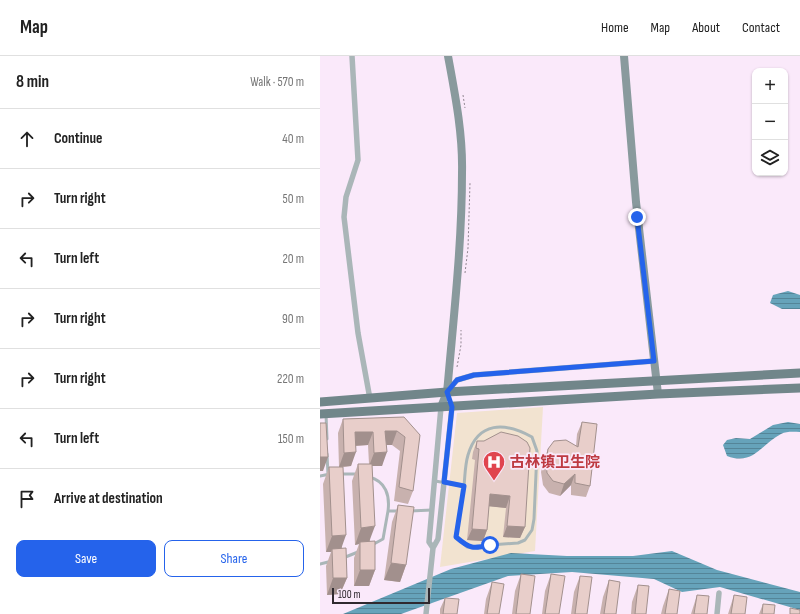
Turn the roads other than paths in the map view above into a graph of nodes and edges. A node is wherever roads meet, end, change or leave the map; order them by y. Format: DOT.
graph roads {
  1 [pos="352,56"];
  2 [pos="448,56"];
  3 [pos="624,56"];
  4 [pos="654,361"];
  5 [pos="800,373"];
  6 [pos="656,380"];
  7 [pos="800,388"];
  8 [pos="447,392"];
  9 [pos="658,394"];
  10 [pos="370,399"];
  11 [pos="320,402"];
  12 [pos="441,407"];
  13 [pos="452,407"];
  14 [pos="323,414"];
  15 [pos="327,444"];
  16 [pos="327,452"];
  17 [pos="328,474"];
  18 [pos="320,476"];
  19 [pos="435,481"];
  20 [pos="444,482"];
  21 [pos="464,486"];
  22 [pos="432,510"];
  23 [pos="388,511"];
  24 [pos="370,546"];
  25 [pos="433,548"];
  26 [pos="363,549"];
  27 [pos="342,558"];
  28 [pos="334,560"];
  29 [pos="320,564"];
  30 [pos="719,592"];
  31 [pos="427,612"];
  32 [pos="717,614"];
  1 -- 10 [label="street"];
  2 -- 8 [label="main road"];
  3 -- 4 [label="main road"];
  4 -- 6 [label="main road"];
  4 -- 8 [label="street"];
  5 -- 6 [label="main road"];
  6 -- 8 [label="main road"];
  6 -- 9 [label="main road"];
  7 -- 9 [label="main road"];
  8 -- 10 [label="main road"];
  8 -- 12 [label="main road"];
  8 -- 13 [label="main road"];
  9 -- 13 [label="main road"];
  10 -- 11 [label="main road"];
  12 -- 13 [label="main road"];
  12 -- 14 [label="main road"];
  12 -- 19 [label="street"];
  13 -- 20 [label="street"];
  14 -- 15 [label="lane"];
  16 -- 17 [label="lane"];
  17 -- 18 [label="lane"];
  17 -- 23 [label="lane"];
  19 -- 20 [label="lane"];
  19 -- 22 [label="street"];
  20 -- 21 [label="lane"];
  20 -- 25 [label="street"];
  21 -- 21 [label="lane"];
  22 -- 23 [label="lane"];
  22 -- 25 [label="street"];
  23 -- 24 [label="lane"];
  25 -- 31 [label="street"];
  26 -- 27 [label="lane"];
  28 -- 29 [label="lane"];
  30 -- 32 [label="street"];
}
